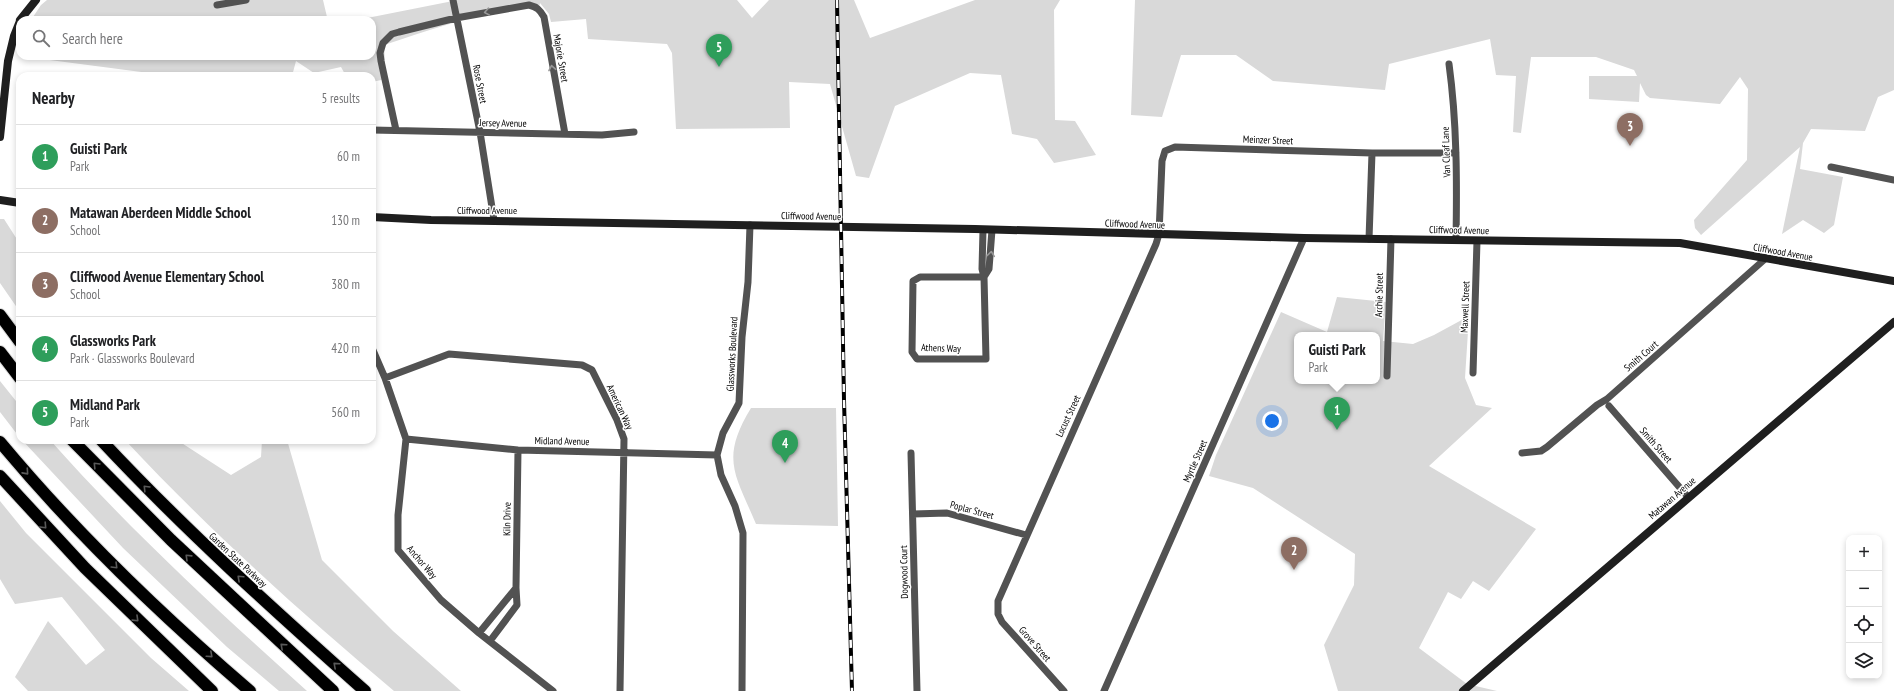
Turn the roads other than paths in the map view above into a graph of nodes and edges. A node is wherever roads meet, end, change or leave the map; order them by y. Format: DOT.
graph roads {
  1 [pos="36,0"];
  2 [pos="246,0"];
  3 [pos="453,0"];
  4 [pos="217,5"];
  5 [pos="23,16"];
  6 [pos="456,18"];
  7 [pos="16,31"];
  8 [pos="1450,64"];
  9 [pos="376,130"];
  10 [pos="396,130"];
  11 [pos="480,132"];
  12 [pos="634,132"];
  13 [pos="565,134"];
  14 [pos="0,137"];
  15 [pos="1372,153"];
  16 [pos="1456,153"];
  17 [pos="1831,167"];
  18 [pos="1894,180"];
  19 [pos="0,200"];
  20 [pos="16,202"];
  21 [pos="376,217"];
  22 [pos="494,220"];
  23 [pos="750,225"];
  24 [pos="983,230"];
  25 [pos="992,230"];
  26 [pos="1159,234"];
  27 [pos="1304,238"];
  28 [pos="1369,239"];
  29 [pos="1391,239"];
  30 [pos="1456,240"];
  31 [pos="1477,241"];
  32 [pos="1765,259"];
  33 [pos="984,277"];
  34 [pos="1894,281"];
  35 [pos="0,315"];
  36 [pos="1894,322"];
  37 [pos="16,337"];
  38 [pos="0,352"];
  39 [pos="376,357"];
  40 [pos="16,373"];
  41 [pos="1473,373"];
  42 [pos="1387,376"];
  43 [pos="385,378"];
  44 [pos="1609,406"];
  45 [pos="406,439"];
  46 [pos="0,442"];
  47 [pos="76,444"];
  48 [pos="105,444"];
  49 [pos="518,450"];
  50 [pos="623,452"];
  51 [pos="911,453"];
  52 [pos="1522,453"];
  53 [pos="718,455"];
  54 [pos="0,476"];
  55 [pos="1688,497"];
  56 [pos="913,514"];
  57 [pos="1026,535"];
  58 [pos="516,588"];
  59 [pos="998,606"];
  60 [pos="479,633"];
  61 [pos="490,641"];
  62 [pos="212,691"];
  63 [pos="250,691"];
  64 [pos="333,691"];
  65 [pos="365,691"];
  66 [pos="553,691"];
  67 [pos="620,691"];
  68 [pos="742,691"];
  69 [pos="917,691"];
  70 [pos="1064,691"];
  71 [pos="1104,691"];
  72 [pos="1463,691"];
  1 -- 5 [label="main road"];
  2 -- 4 [label="street"];
  3 -- 6 [label="street, Rose Street"];
  6 -- 10 [label="street"];
  6 -- 11 [label="street, Rose Street"];
  13 -- 6 [label="street, Majorie Street, one-way"];
  7 -- 14 [label="main road"];
  8 -- 16 [label="street, Van Cleaf Lane"];
  9 -- 10 [label="street, Jersey Avenue"];
  10 -- 11 [label="street, Jersey Avenue"];
  11 -- 13 [label="street, Jersey Avenue"];
  11 -- 22 [label="street, Rose Street"];
  12 -- 13 [label="street, Jersey Avenue"];
  15 -- 16 [label="street, Meinzer Street"];
  15 -- 26 [label="street, Meinzer Street"];
  15 -- 28 [label="street"];
  16 -- 30 [label="street, Van Cleaf Lane"];
  17 -- 18 [label="street"];
  19 -- 20 [label="main road"];
  21 -- 22 [label="main road, Cliffwood Avenue"];
  22 -- 23 [label="main road, Cliffwood Avenue"];
  23 -- 24 [label="main road, Cliffwood Avenue"];
  23 -- 53 [label="street, Glassworks Boulevard"];
  24 -- 25 [label="main road, Cliffwood Avenue"];
  24 -- 33 [label="street, Athens Way"];
  25 -- 26 [label="main road, Cliffwood Avenue"];
  33 -- 25 [label="street, Athens Way, one-way"];
  26 -- 27 [label="main road, Cliffwood Avenue"];
  26 -- 57 [label="street, Locust Street"];
  27 -- 28 [label="main road, Cliffwood Avenue"];
  27 -- 71 [label="street, Myrtle Street"];
  28 -- 29 [label="main road, Cliffwood Avenue"];
  29 -- 30 [label="main road, Cliffwood Avenue"];
  29 -- 42 [label="street, Archie Street"];
  30 -- 31 [label="main road, Cliffwood Avenue"];
  31 -- 32 [label="main road, Cliffwood Avenue"];
  31 -- 41 [label="street, Maxwell Street"];
  32 -- 34 [label="main road, Cliffwood Avenue"];
  32 -- 52 [label="street, Smith Court"];
  33 -- 33 [label="street, Athens Way"];
  35 -- 37 [label="highway"];
  36 -- 55 [label="main road, Matawan Avenue"];
  38 -- 40 [label="highway"];
  39 -- 43 [label="street, Anchor Way"];
  43 -- 45 [label="street, Anchor Way"];
  43 -- 50 [label="street, American Way"];
  44 -- 55 [label="street, Smith Street"];
  45 -- 49 [label="street, Midland Avenue"];
  45 -- 60 [label="street, Anchor Way"];
  46 -- 63 [label="highway, one-way"];
  64 -- 47 [label="highway, one-way"];
  65 -- 48 [label="highway, Garden State Parkway, one-way"];
  49 -- 50 [label="street, Midland Avenue"];
  49 -- 58 [label="street, Kiln Drive"];
  50 -- 53 [label="street, Midland Avenue"];
  50 -- 67 [label="street, American Way"];
  51 -- 56 [label="street, Dogwood Court"];
  53 -- 68 [label="street, Glassworks Boulevard"];
  54 -- 62 [label="highway, one-way"];
  55 -- 72 [label="main road, Matawan Avenue"];
  56 -- 57 [label="street, Poplar Street"];
  56 -- 69 [label="street, Dogwood Court"];
  57 -- 59 [label="street, Locust Street"];
  58 -- 60 [label="street"];
  58 -- 61 [label="street, Kiln Drive"];
  59 -- 70 [label="street, Grove Street"];
  60 -- 61 [label="street, Anchor Way"];
  61 -- 66 [label="street, Anchor Way"];
}
